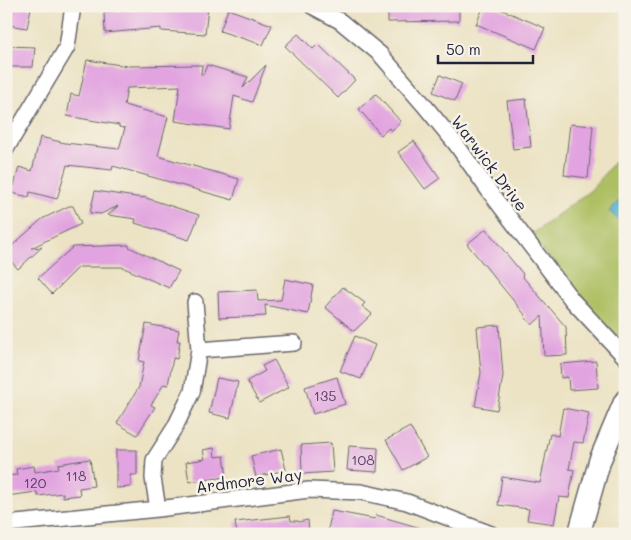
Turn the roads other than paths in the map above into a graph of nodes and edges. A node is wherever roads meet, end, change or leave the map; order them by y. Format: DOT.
graph roads {
  1 [pos="73,6"];
  2 [pos="312,6"];
  3 [pos="6,149"];
  4 [pos="195,302"];
  5 [pos="294,343"];
  6 [pos="199,350"];
  7 [pos="625,357"];
  8 [pos="625,400"];
  9 [pos="158,509"];
  10 [pos="6,524"];
  11 [pos="491,534"];
  12 [pos="579,534"];
  1 -- 3 [label="street"];
  2 -- 7 [label="street, Warwick Drive"];
  4 -- 6 [label="street"];
  5 -- 6 [label="street"];
  6 -- 9 [label="street"];
  8 -- 12 [label="street"];
  9 -- 10 [label="street, Ardmore Way"];
  9 -- 11 [label="street, Ardmore Way"];
}
